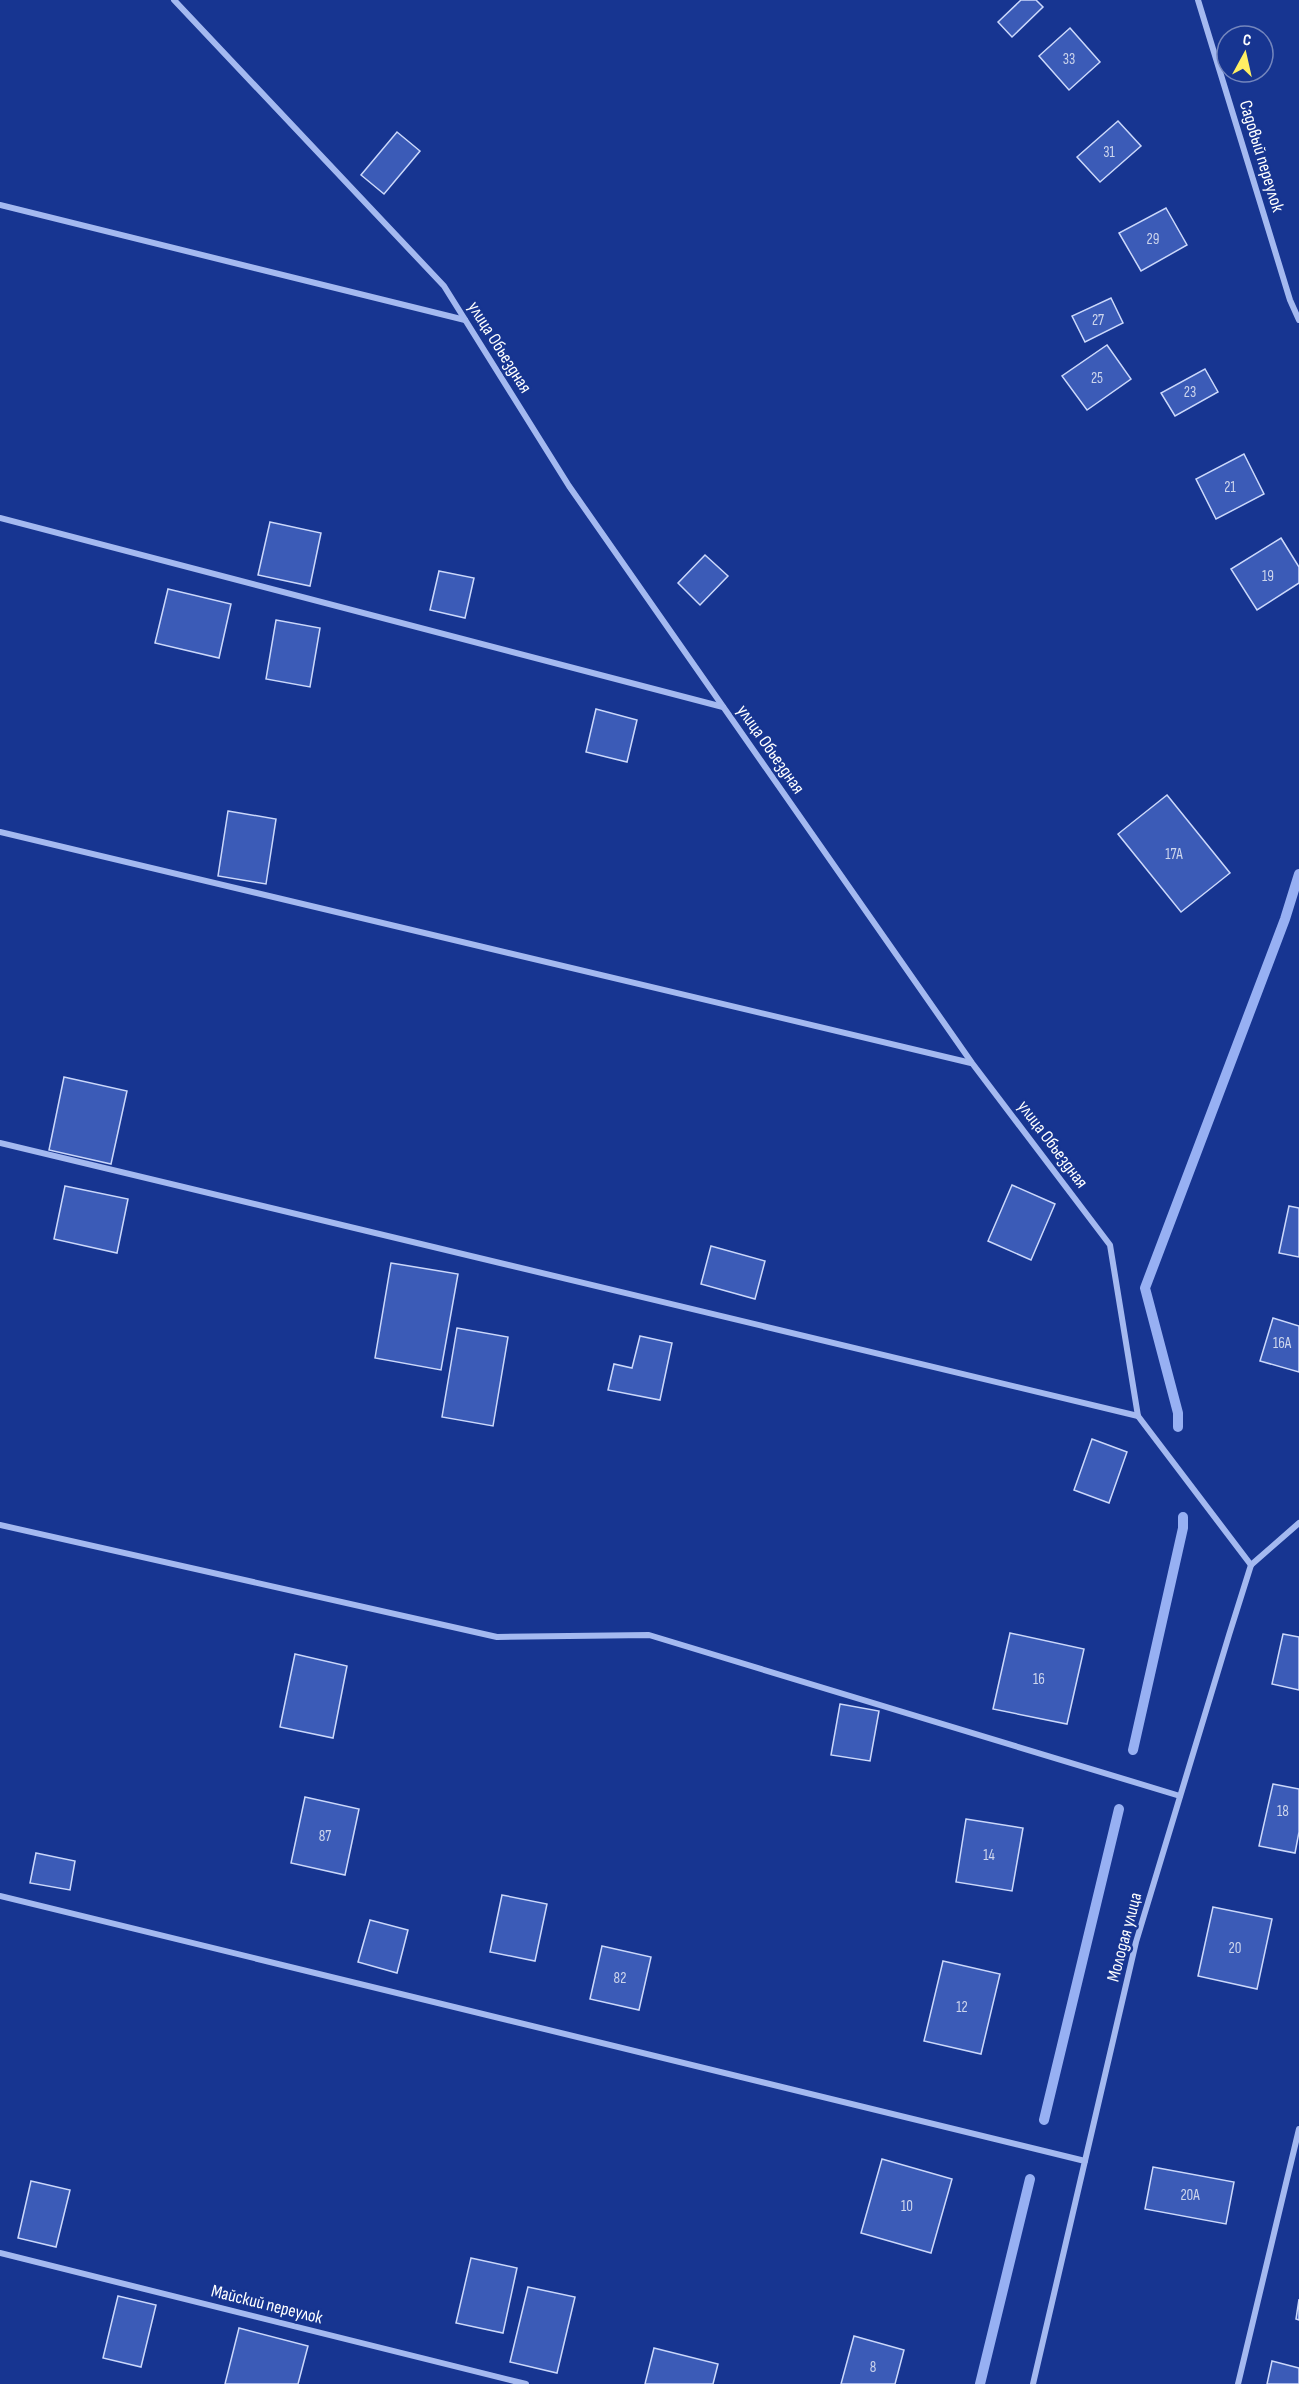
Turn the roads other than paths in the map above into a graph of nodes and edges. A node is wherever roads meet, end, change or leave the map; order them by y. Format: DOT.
graph roads {
  1 [pos="174,0"];
  2 [pos="1198,0"];
  3 [pos="0,205"];
  4 [pos="465,320"];
  5 [pos="1299,320"];
  6 [pos="0,518"];
  7 [pos="723,707"];
  8 [pos="0,832"];
  9 [pos="972,1063"];
  10 [pos="0,1143"];
  11 [pos="1138,1416"];
  12 [pos="1299,1523"];
  13 [pos="0,1525"];
  14 [pos="1251,1565"];
  15 [pos="1180,1796"];
  16 [pos="0,1896"];
  17 [pos="1299,2129"];
  18 [pos="1085,2161"];
  19 [pos="0,2253"];
  20 [pos="526,2384"];
  21 [pos="1033,2384"];
  22 [pos="1238,2384"];
  1 -- 4 [label="street, улица Обьездная"];
  2 -- 5 [label="street, Садовый переулок"];
  3 -- 4 [label="street"];
  4 -- 7 [label="street, улица Обьездная"];
  6 -- 7 [label="street"];
  7 -- 9 [label="street, улица Обьездная"];
  8 -- 9 [label="street"];
  9 -- 11 [label="street, улица Обьездная"];
  10 -- 11 [label="street"];
  11 -- 14 [label="street, улица Обьездная"];
  12 -- 14 [label="street"];
  13 -- 15 [label="street"];
  14 -- 15 [label="street, Молодая улица"];
  15 -- 18 [label="street, Молодая улица"];
  16 -- 18 [label="street"];
  17 -- 22 [label="street"];
  18 -- 21 [label="street, Молодая улица"];
  19 -- 20 [label="street, Майский переулок"];
}
